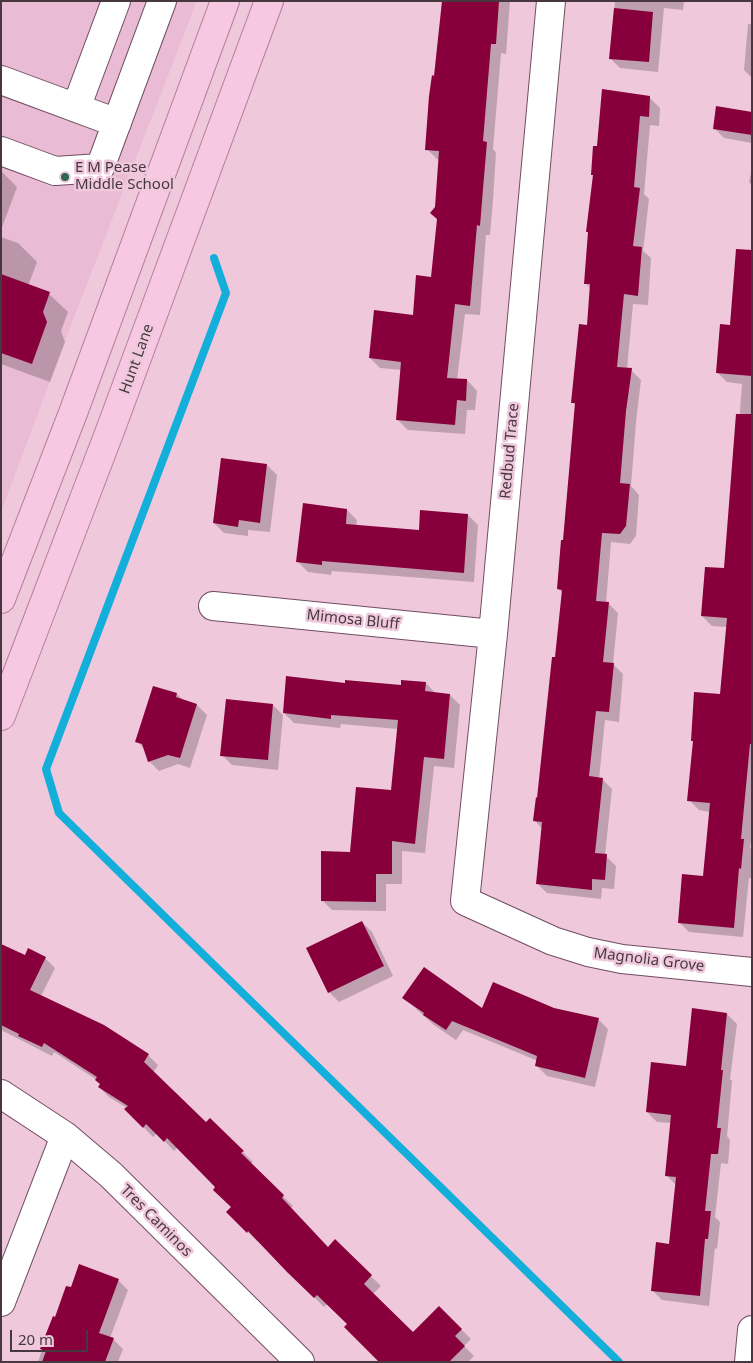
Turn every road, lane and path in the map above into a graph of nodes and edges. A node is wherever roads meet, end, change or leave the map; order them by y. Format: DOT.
graph roads {
  1 [pos="116,1"];
  2 [pos="162,1"];
  3 [pos="225,1"];
  4 [pos="269,1"];
  5 [pos="551,1"];
  6 [pos="1,80"];
  7 [pos="76,108"];
  8 [pos="117,124"];
  9 [pos="1,151"];
  10 [pos="73,413"];
  11 [pos="111,428"];
  12 [pos="1,599"];
  13 [pos="213,606"];
  14 [pos="494,634"];
  15 [pos="1,716"];
  16 [pos="465,901"];
  17 [pos="752,972"];
  18 [pos="1,1094"];
  19 [pos="65,1136"];
  20 [pos="1,1302"];
  21 [pos="752,1330"];
  22 [pos="300,1362"];
  23 [pos="749,1362"];
  1 -- 7 [label="street"];
  2 -- 8 [label="street"];
  3 -- 10 [label="main road"];
  4 -- 11 [label="main road, Hunt Lane"];
  5 -- 14 [label="street, Redbud Trace"];
  6 -- 7 [label="street"];
  7 -- 8 [label="street"];
  8 -- 9 [label="street"];
  10 -- 11 [label="main road"];
  10 -- 12 [label="main road"];
  11 -- 15 [label="main road, Hunt Lane"];
  13 -- 14 [label="street, Mimosa Bluff"];
  14 -- 16 [label="street, Redbud Trace"];
  16 -- 17 [label="street, Magnolia Grove"];
  18 -- 19 [label="street, Tres Caminos"];
  19 -- 20 [label="street"];
  19 -- 22 [label="street, Tres Caminos"];
  21 -- 23 [label="street"];
}
